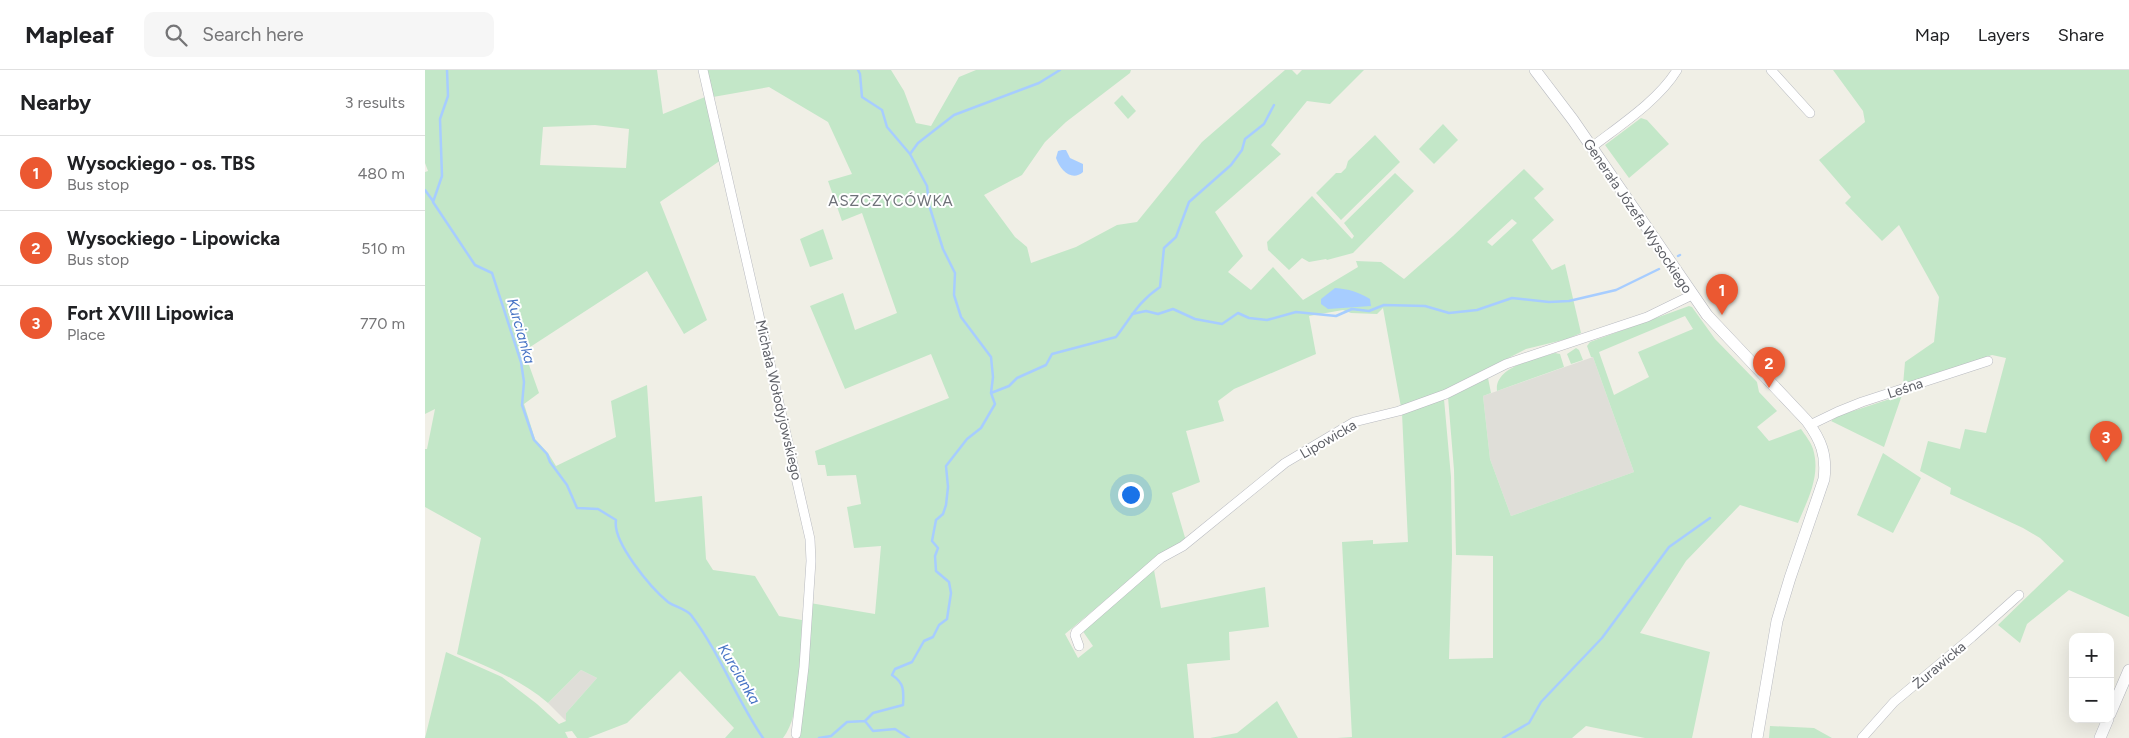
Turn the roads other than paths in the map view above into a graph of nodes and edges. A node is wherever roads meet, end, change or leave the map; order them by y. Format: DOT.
graph roads {
  1 [pos="703,70"];
  2 [pos="1535,70"];
  3 [pos="1677,70"];
  4 [pos="1771,70"];
  5 [pos="1811,113"];
  6 [pos="1592,148"];
  7 [pos="1692,295"];
  8 [pos="1988,361"];
  9 [pos="1810,425"];
  10 [pos="2019,595"];
  11 [pos="1079,646"];
  12 [pos="2129,670"];
  13 [pos="2114,705"];
  14 [pos="2106,723"];
  15 [pos="795,734"];
  16 [pos="1757,738"];
  17 [pos="1862,738"];
  18 [pos="2100,738"];
  1 -- 15 [label="street, Michała Wołodyjowskiego"];
  2 -- 6 [label="street, Generała Józefa Wysockiego"];
  3 -- 6 [label="street"];
  4 -- 5 [label="street"];
  6 -- 7 [label="street, Generała Józefa Wysockiego"];
  7 -- 9 [label="street, Generała Józefa Wysockiego"];
  7 -- 11 [label="street, Lipowicka"];
  8 -- 9 [label="street, Leśna"];
  9 -- 16 [label="street, Generała Józefa Wysockiego"];
  10 -- 17 [label="street, Żurawicka"];
  12 -- 13 [label="street"];
  14 -- 18 [label="street"];
}
